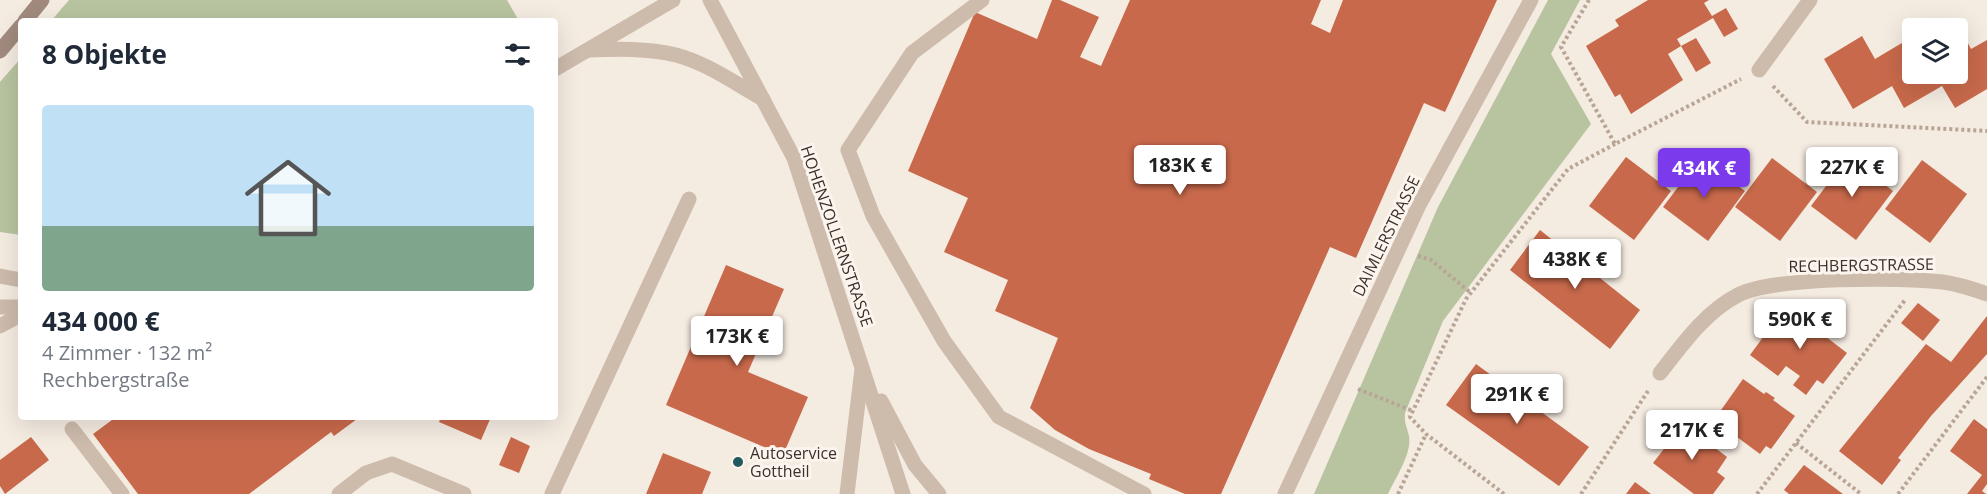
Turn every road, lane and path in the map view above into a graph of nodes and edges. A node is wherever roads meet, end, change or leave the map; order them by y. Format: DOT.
graph roads {
  1 [pos="42,0"];
  2 [pos="673,0"];
  3 [pos="710,0"];
  4 [pos="982,0"];
  5 [pos="1531,0"];
  6 [pos="1589,0"];
  7 [pos="1810,0"];
  8 [pos="27,18"];
  9 [pos="18,30"];
  10 [pos="588,50"];
  11 [pos="0,51"];
  12 [pos="558,67"];
  13 [pos="1759,70"];
  14 [pos="763,99"];
  15 [pos="1987,131"];
  16 [pos="1615,144"];
  17 [pos="689,199"];
  18 [pos="1399,249"];
  19 [pos="2,276"];
  20 [pos="18,279"];
  21 [pos="1920,280"];
  22 [pos="1471,293"];
  23 [pos="1987,294"];
  24 [pos="12,308"];
  25 [pos="0,326"];
  26 [pos="862,366"];
  27 [pos="1660,373"];
  28 [pos="1987,377"];
  29 [pos="1337,382"];
  30 [pos="1413,411"];
  31 [pos="72,429"];
  32 [pos="1426,434"];
  33 [pos="1796,443"];
  34 [pos="122,494"];
  35 [pos="339,494"];
  36 [pos="464,494"];
  37 [pos="552,494"];
  38 [pos="848,494"];
  39 [pos="903,494"];
  40 [pos="939,494"];
  41 [pos="1144,494"];
  42 [pos="1285,494"];
  43 [pos="1398,494"];
  44 [pos="1504,494"];
  45 [pos="1581,494"];
  46 [pos="1757,494"];
  47 [pos="1861,494"];
  48 [pos="1898,494"];
  1 -- 8 [label="main road"];
  2 -- 10 [label="street"];
  3 -- 14 [label="street, HOHENZOLLERNSTRASSE"];
  4 -- 41 [label="street"];
  5 -- 18 [label="street, DAIMLERSTRASSE"];
  6 -- 16 [label="path"];
  7 -- 13 [label="street"];
  9 -- 11 [label="main road"];
  10 -- 12 [label="street"];
  10 -- 14 [label="street"];
  13 -- 15 [label="path"];
  13 -- 16 [label="path"];
  14 -- 26 [label="street, HOHENZOLLERNSTRASSE"];
  16 -- 22 [label="path"];
  17 -- 37 [label="street"];
  18 -- 22 [label="path"];
  18 -- 29 [label="street, DAIMLERSTRASSE"];
  19 -- 20 [label="street"];
  21 -- 23 [label="street, RECHBERGSTRASSE"];
  21 -- 27 [label="street, RECHBERGSTRASSE"];
  21 -- 33 [label="path"];
  22 -- 30 [label="path"];
  24 -- 25 [label="street"];
  26 -- 38 [label="street"];
  26 -- 39 [label="street, HOHENZOLLERNSTRASSE"];
  26 -- 40 [label="street"];
  27 -- 45 [label="path"];
  28 -- 48 [label="path"];
  29 -- 30 [label="path"];
  29 -- 42 [label="street, DAIMLERSTRASSE"];
  30 -- 32 [label="path"];
  31 -- 34 [label="street"];
  32 -- 43 [label="path"];
  32 -- 44 [label="path"];
  33 -- 46 [label="path"];
  33 -- 47 [label="path"];
  35 -- 36 [label="street"];
}
